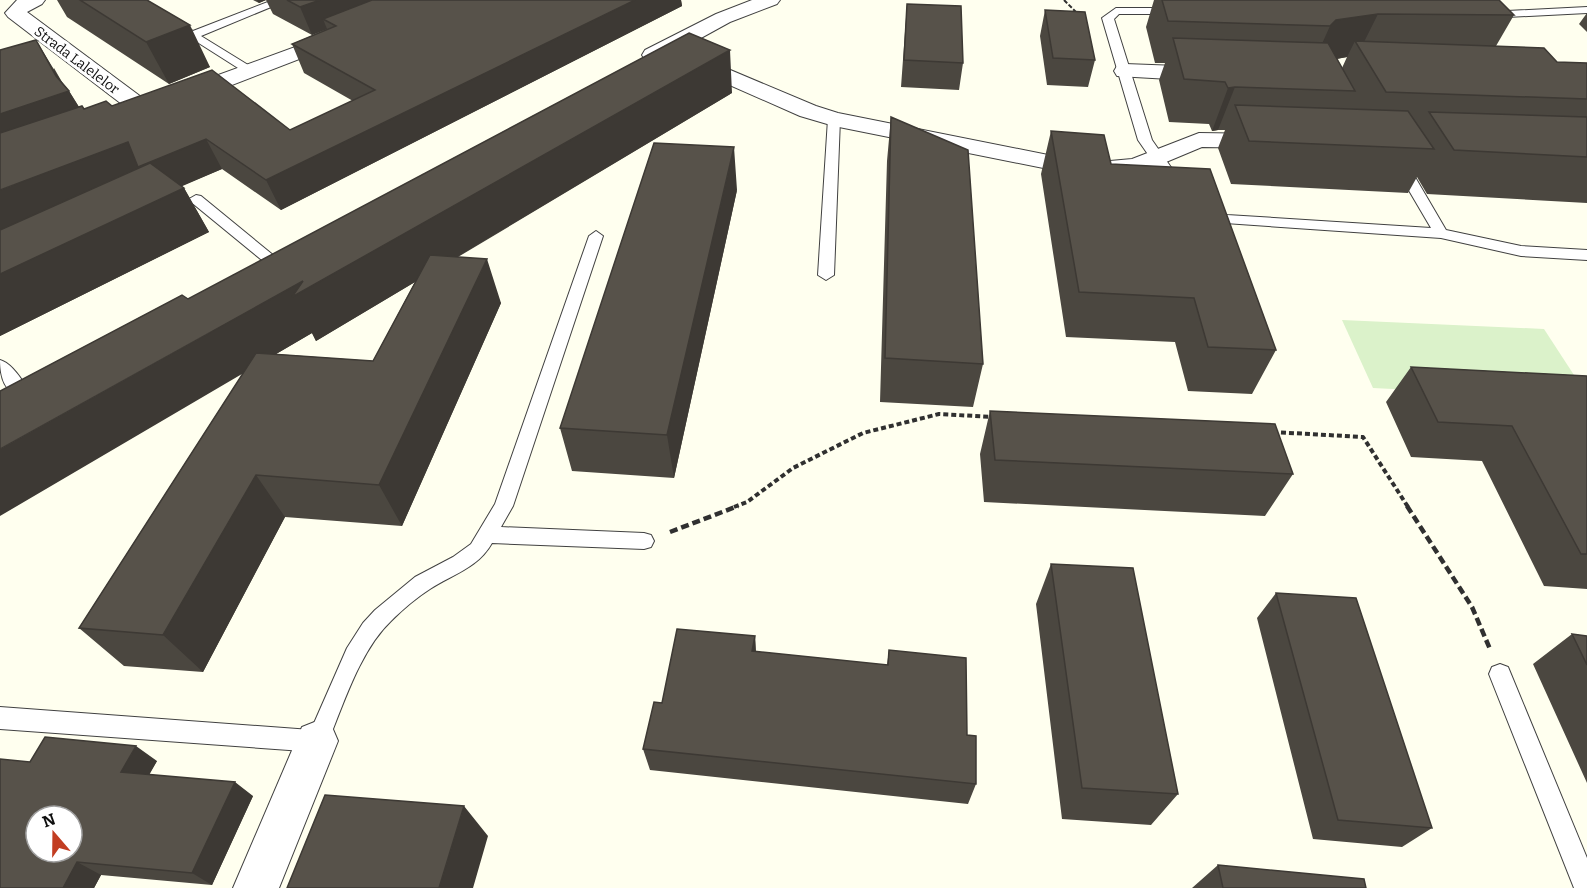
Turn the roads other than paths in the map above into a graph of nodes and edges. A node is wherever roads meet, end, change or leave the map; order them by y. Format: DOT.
graph roads {
  1 [pos="157,0"];
  2 [pos="283,0"];
  3 [pos="770,0"];
  4 [pos="140,2"];
  5 [pos="26,4"];
  6 [pos="1587,10"];
  7 [pos="1183,11"];
  8 [pos="1478,14"];
  9 [pos="357,29"];
  10 [pos="192,35"];
  11 [pos="666,48"];
  12 [pos="67,54"];
  13 [pos="44,60"];
  14 [pos="635,65"];
  15 [pos="249,71"];
  16 [pos="1125,71"];
  17 [pos="1227,74"];
  18 [pos="144,110"];
  19 [pos="122,118"];
  20 [pos="834,120"];
  21 [pos="1286,141"];
  22 [pos="1399,149"];
  23 [pos="1156,157"];
  24 [pos="196,199"];
  25 [pos="1441,233"];
  26 [pos="596,236"];
  27 [pos="1587,255"];
  28 [pos="268,258"];
  29 [pos="826,275"];
  30 [pos="0,366"];
  31 [pos="19,387"];
  32 [pos="488,535"];
  33 [pos="644,541"];
  34 [pos="1500,674"];
  35 [pos="0,718"];
  36 [pos="317,741"];
  37 [pos="256,888"];
  38 [pos="1587,888"];
  1 -- 4 [label="lane"];
  2 -- 10 [label="lane"];
  3 -- 11 [label="street"];
  4 -- 10 [label="lane"];
  5 -- 12 [label="street, Strada Lalelelor"];
  6 -- 8 [label="lane"];
  7 -- 16 [label="lane"];
  9 -- 15 [label="street"];
  10 -- 15 [label="lane"];
  11 -- 14 [label="street"];
  11 -- 20 [label="street"];
  12 -- 13 [label="street"];
  12 -- 18 [label="street, Strada Lalelelor"];
  15 -- 18 [label="street"];
  16 -- 17 [label="street"];
  16 -- 23 [label="lane"];
  18 -- 19 [label="street"];
  20 -- 23 [label="street"];
  20 -- 29 [label="lane"];
  21 -- 23 [label="street"];
  22 -- 25 [label="lane"];
  23 -- 25 [label="lane"];
  24 -- 28 [label="lane"];
  25 -- 27 [label="lane"];
  26 -- 32 [label="lane"];
  30 -- 31 [label="lane"];
  32 -- 33 [label="lane"];
  32 -- 36 [label="lane"];
  34 -- 38 [label="lane"];
  35 -- 36 [label="lane"];
  36 -- 37 [label="street"];
}
